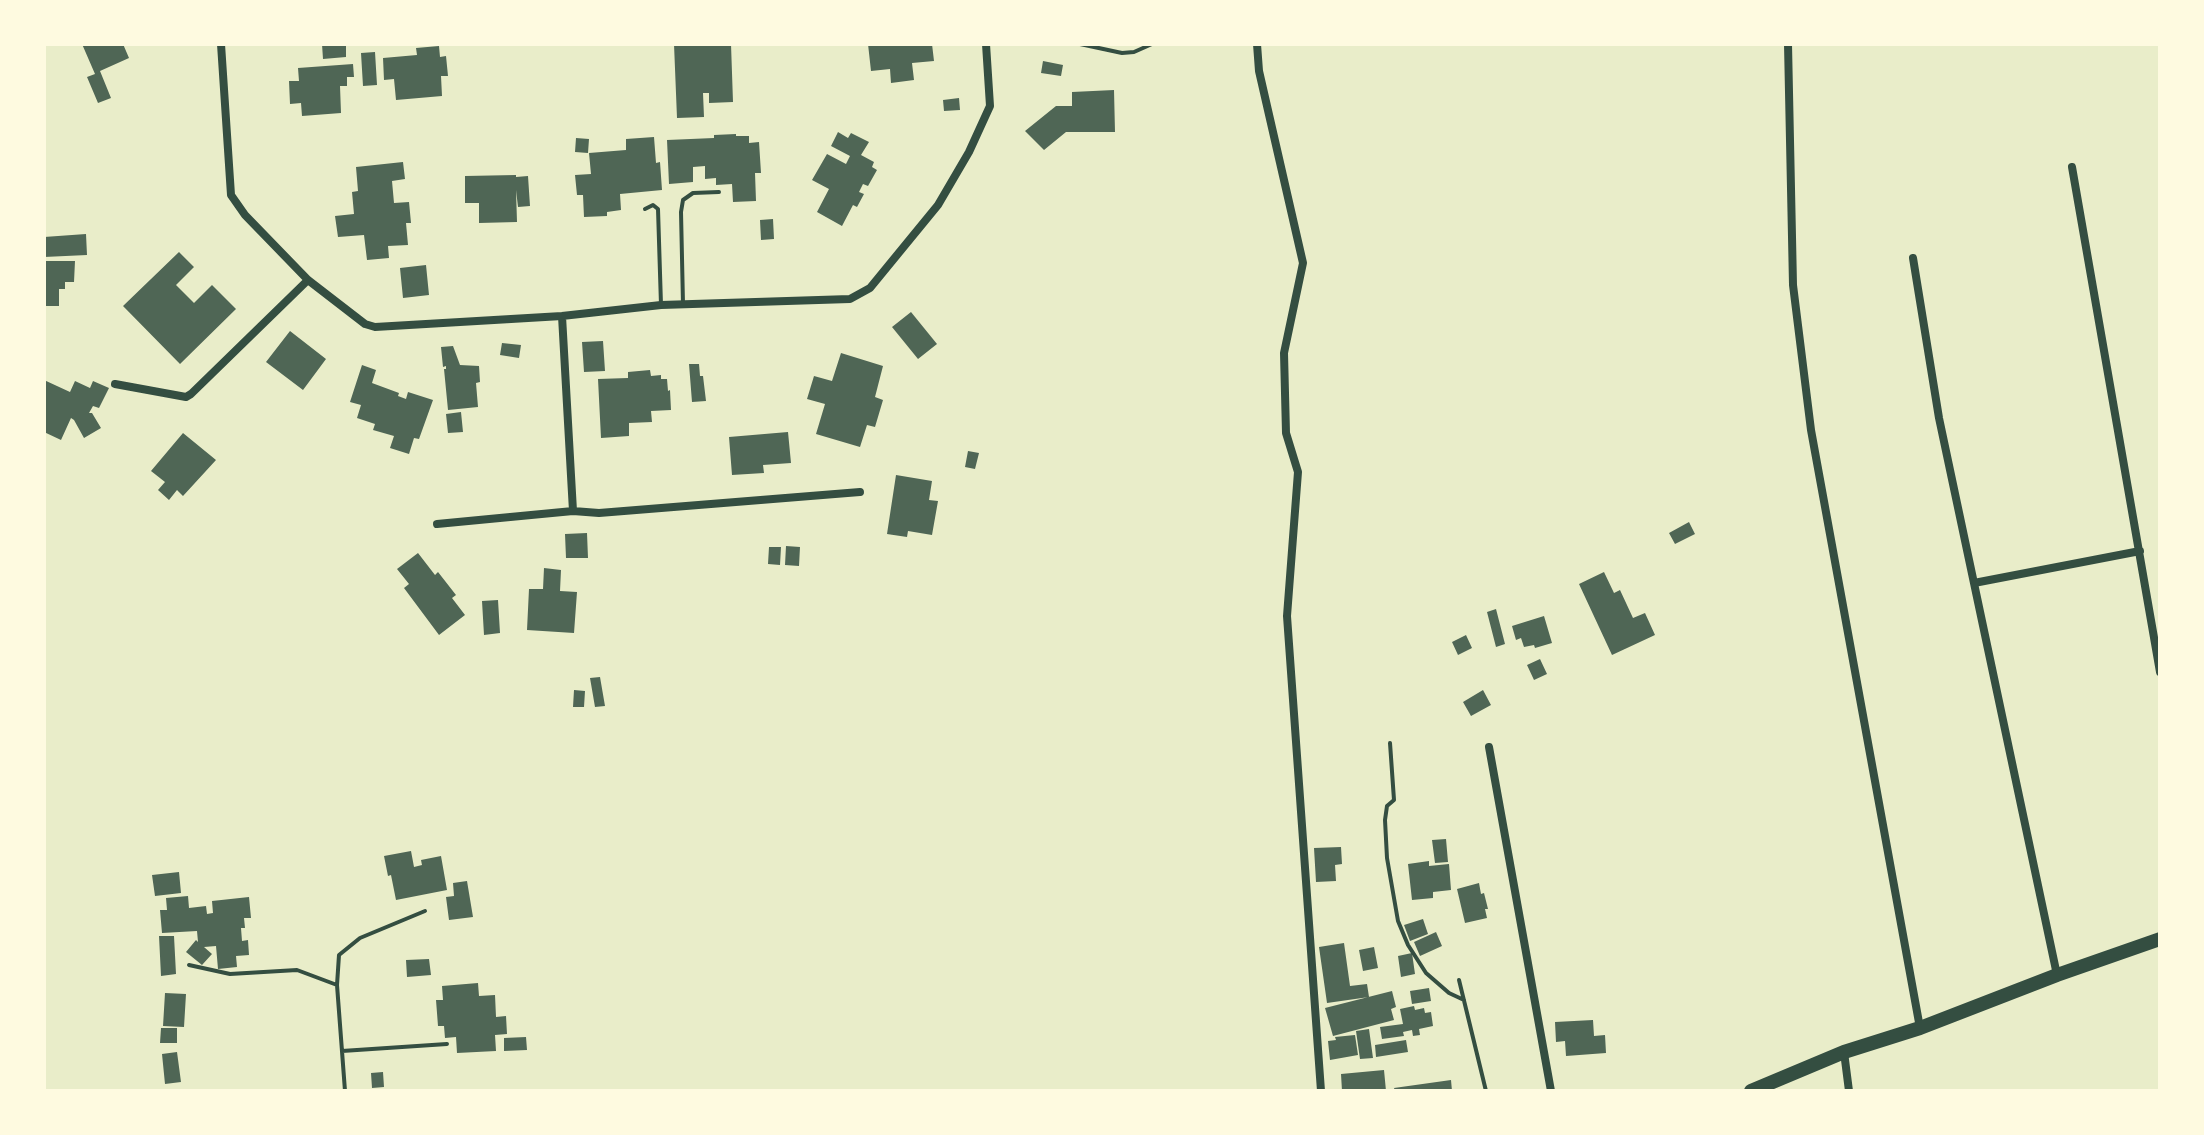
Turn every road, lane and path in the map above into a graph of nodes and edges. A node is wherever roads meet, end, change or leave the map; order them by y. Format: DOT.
graph roads {
  1 [pos="221,44"];
  2 [pos="986,44"];
  3 [pos="1080,44"];
  4 [pos="1152,44"];
  5 [pos="1257,44"];
  6 [pos="1788,44"];
  7 [pos="2072,167"];
  8 [pos="719,192"];
  9 [pos="645,209"];
  10 [pos="1913,258"];
  11 [pos="308,280"];
  12 [pos="683,304"];
  13 [pos="661,305"];
  14 [pos="562,316"];
  15 [pos="115,384"];
  16 [pos="860,492"];
  17 [pos="573,511"];
  18 [pos="437,524"];
  19 [pos="2140,551"];
  20 [pos="1974,583"];
  21 [pos="2160,672"];
  22 [pos="1390,743"];
  23 [pos="1489,747"];
  24 [pos="425,911"];
  25 [pos="2160,939"];
  26 [pos="189,965"];
  27 [pos="2057,975"];
  28 [pos="1459,980"];
  29 [pos="337,985"];
  30 [pos="1464,1000"];
  31 [pos="1920,1028"];
  32 [pos="447,1044"];
  33 [pos="342,1051"];
  34 [pos="1844,1052"];
  35 [pos="345,1091"];
  36 [pos="1321,1091"];
  37 [pos="1486,1091"];
  38 [pos="1551,1091"];
  39 [pos="1751,1091"];
  40 [pos="1849,1091"];
  1 -- 11 [label="street"];
  2 -- 12 [label="street"];
  3 -- 4 [label="lane"];
  5 -- 36 [label="street"];
  6 -- 31 [label="street"];
  7 -- 19 [label="street"];
  8 -- 12 [label="lane"];
  9 -- 13 [label="lane"];
  10 -- 20 [label="street"];
  11 -- 14 [label="street"];
  11 -- 15 [label="street"];
  12 -- 13 [label="street"];
  13 -- 14 [label="street"];
  14 -- 17 [label="street"];
  16 -- 17 [label="street"];
  17 -- 18 [label="street"];
  19 -- 20 [label="street"];
  19 -- 21 [label="street"];
  20 -- 27 [label="street"];
  22 -- 30 [label="lane"];
  23 -- 38 [label="street"];
  24 -- 29 [label="lane"];
  25 -- 27 [label="main road"];
  26 -- 29 [label="lane"];
  27 -- 31 [label="main road"];
  28 -- 30 [label="lane"];
  29 -- 33 [label="lane"];
  30 -- 37 [label="lane"];
  31 -- 34 [label="main road"];
  32 -- 33 [label="lane"];
  33 -- 35 [label="lane"];
  34 -- 39 [label="main road"];
  34 -- 40 [label="street"];
}
